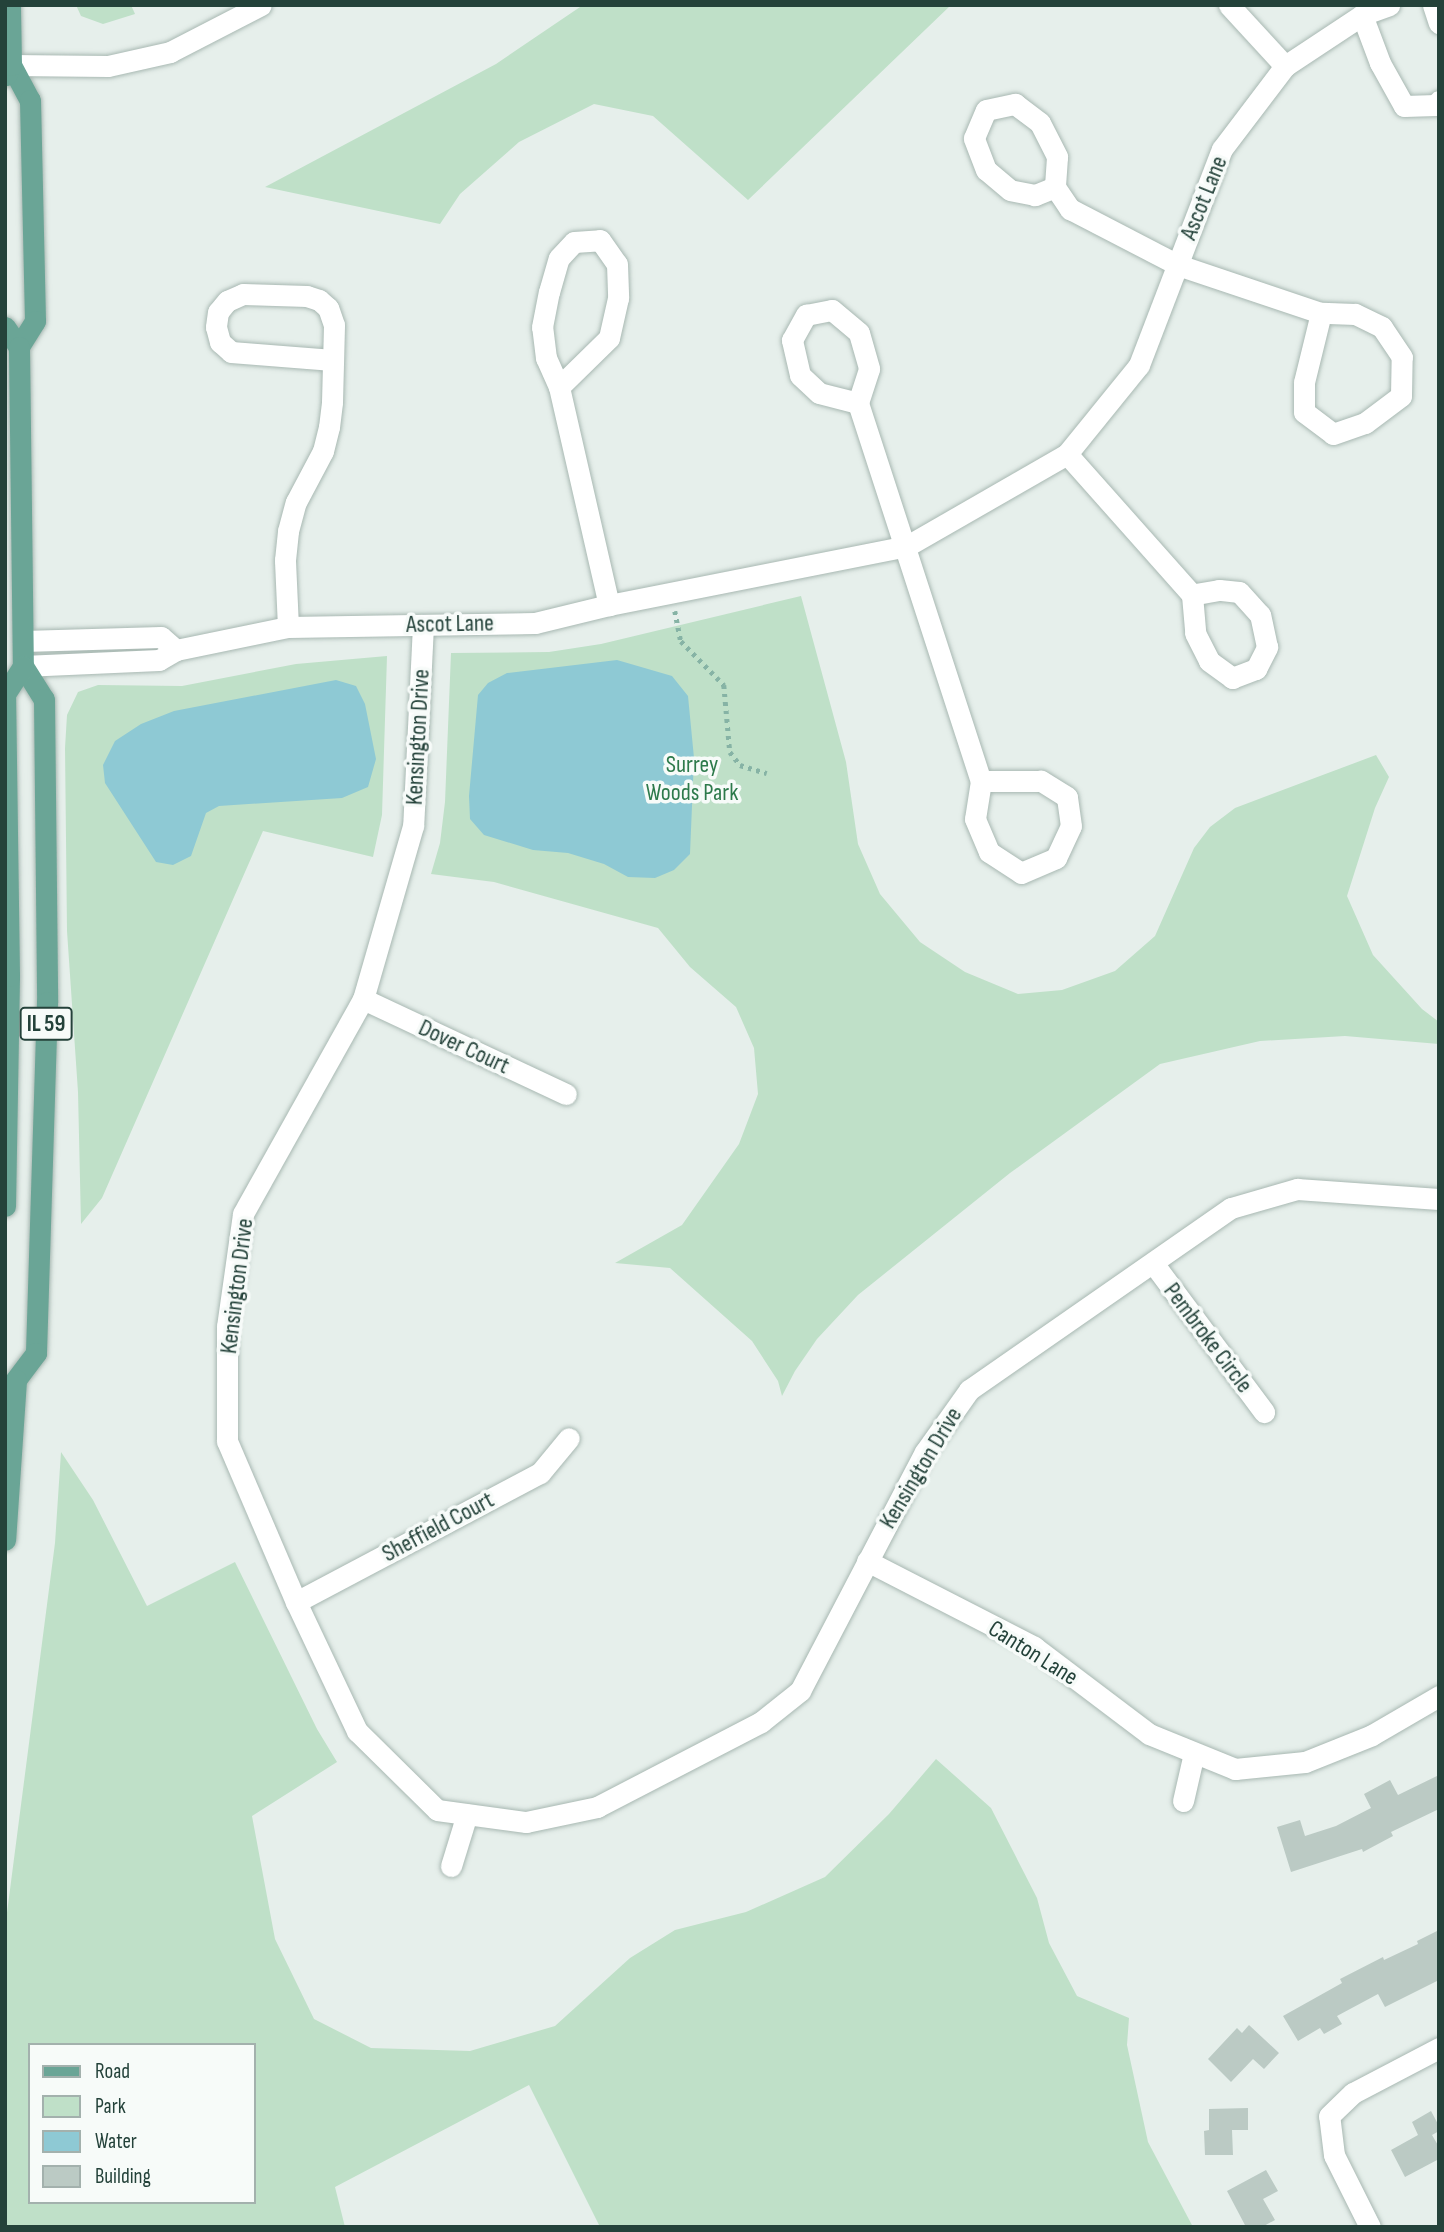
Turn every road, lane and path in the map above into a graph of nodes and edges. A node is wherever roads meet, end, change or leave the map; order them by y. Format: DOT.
graph roads {
  1 [pos="10,5"];
  2 [pos="261,5"];
  3 [pos="1229,5"];
  4 [pos="1389,5"];
  5 [pos="1433,5"];
  6 [pos="1363,15"];
  7 [pos="1439,23"];
  8 [pos="1285,66"];
  9 [pos="8,71"];
  10 [pos="1439,101"];
  11 [pos="1055,187"];
  12 [pos="1178,265"];
  13 [pos="1321,313"];
  14 [pos="5,327"];
  15 [pos="19,347"];
  16 [pos="332,360"];
  17 [pos="559,387"];
  18 [pos="858,403"];
  19 [pos="1067,454"];
  20 [pos="907,546"];
  21 [pos="671,593"];
  22 [pos="1192,595"];
  23 [pos="609,605"];
  24 [pos="423,625"];
  25 [pos="288,627"];
  26 [pos="23,641"];
  27 [pos="176,650"];
  28 [pos="23,666"];
  29 [pos="767,773"];
  30 [pos="981,781"];
  31 [pos="363,999"];
  32 [pos="566,1094"];
  33 [pos="1439,1199"];
  34 [pos="5,1206"];
  35 [pos="1153,1263"];
  36 [pos="10,1373"];
  37 [pos="1264,1412"];
  38 [pos="569,1438"];
  39 [pos="5,1540"];
  40 [pos="867,1561"];
  41 [pos="296,1602"];
  42 [pos="1439,1696"];
  43 [pos="1194,1752"];
  44 [pos="1184,1801"];
  45 [pos="467,1814"];
  46 [pos="450,1866"];
  47 [pos="1439,2048"];
  48 [pos="1370,2227"];
  1 -- 9 [label="main road"];
  2 -- 9 [label="street"];
  3 -- 8 [label="street"];
  4 -- 6 [label="street, Ascot Lane"];
  5 -- 7 [label="street"];
  6 -- 8 [label="street, Ascot Lane"];
  6 -- 10 [label="street"];
  8 -- 12 [label="street, Ascot Lane"];
  9 -- 15 [label="main road"];
  11 -- 11 [label="street"];
  11 -- 12 [label="street, Ascot Lane"];
  12 -- 13 [label="street, Ascot Lane"];
  12 -- 19 [label="street, Ascot Lane"];
  13 -- 13 [label="street, Ascot Lane"];
  14 -- 15 [label="main road"];
  15 -- 26 [label="main road"];
  16 -- 16 [label="street"];
  16 -- 25 [label="street"];
  17 -- 17 [label="street"];
  17 -- 23 [label="street"];
  18 -- 18 [label="street"];
  18 -- 20 [label="street"];
  19 -- 20 [label="street, Ascot Lane"];
  19 -- 22 [label="street"];
  20 -- 21 [label="street, Ascot Lane"];
  20 -- 30 [label="street"];
  21 -- 23 [label="street, Ascot Lane"];
  21 -- 29 [label="path"];
  23 -- 24 [label="street, Ascot Lane"];
  24 -- 25 [label="street, Ascot Lane"];
  24 -- 31 [label="street, Kensington Drive"];
  25 -- 27 [label="street, Ascot Lane"];
  26 -- 27 [label="street"];
  26 -- 28 [label="main road"];
  27 -- 28 [label="street, Ascot Lane"];
  28 -- 34 [label="main road, IL 59"];
  28 -- 36 [label="main road, IL 59"];
  30 -- 30 [label="street"];
  31 -- 32 [label="street, Dover Court"];
  31 -- 41 [label="street, Kensington Drive"];
  33 -- 35 [label="street, Kensington Drive"];
  35 -- 37 [label="street, Pembroke Circle"];
  35 -- 40 [label="street, Kensington Drive"];
  36 -- 39 [label="main road, IL 59"];
  38 -- 41 [label="street, Sheffield Court"];
  40 -- 43 [label="street, Canton Lane"];
  40 -- 45 [label="street, Kensington Drive"];
  41 -- 45 [label="street, Kensington Drive"];
  42 -- 43 [label="street, Canton Lane"];
  43 -- 44 [label="street"];
  45 -- 46 [label="street"];
  47 -- 48 [label="street"];
}
